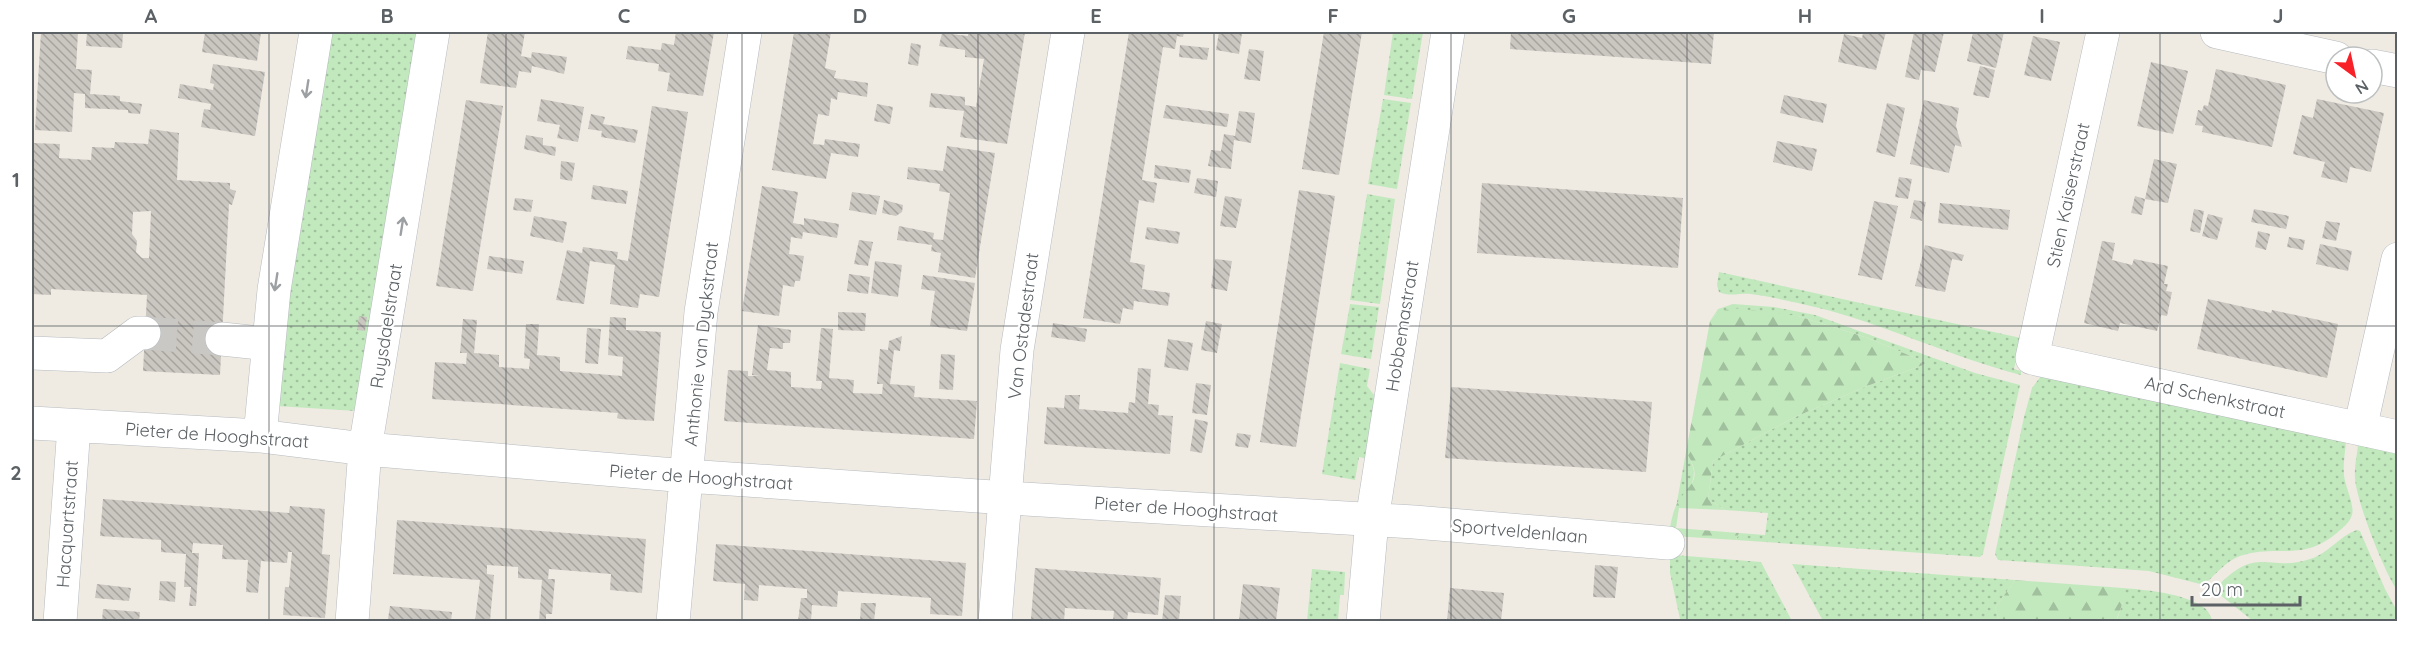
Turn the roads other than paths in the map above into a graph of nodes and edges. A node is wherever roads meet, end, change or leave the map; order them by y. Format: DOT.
graph roads {
  1 [pos="316,32"];
  2 [pos="434,32"];
  3 [pos="745,32"];
  4 [pos="1068,32"];
  5 [pos="1448,32"];
  6 [pos="2103,32"];
  7 [pos="2217,32"];
  8 [pos="2324,55"];
  9 [pos="2397,259"];
  10 [pos="144,333"];
  11 [pos="222,339"];
  12 [pos="269,344"];
  13 [pos="32,353"];
  14 [pos="2032,358"];
  15 [pos="32,423"];
  16 [pos="74,426"];
  17 [pos="2360,429"];
  18 [pos="260,436"];
  19 [pos="2397,437"];
  20 [pos="365,449"];
  21 [pos="687,476"];
  22 [pos="1006,498"];
  23 [pos="1372,520"];
  24 [pos="1668,543"];
  25 [pos="60,621"];
  26 [pos="352,621"];
  27 [pos="673,621"];
  28 [pos="995,621"];
  29 [pos="1363,621"];
  1 -- 12 [label="street, one-way"];
  20 -- 2 [label="street, Ruysdaelstraat, one-way"];
  3 -- 21 [label="street, Anthonie van Dyckstraat"];
  4 -- 22 [label="street, Van Ostadestraat"];
  5 -- 23 [label="street, Hobbemastraat"];
  6 -- 14 [label="street, Stien Kaiserstraat"];
  7 -- 8 [label="street"];
  9 -- 17 [label="street"];
  10 -- 13 [label="street"];
  11 -- 12 [label="street"];
  12 -- 18 [label="street"];
  14 -- 17 [label="street, Ard Schenkstraat"];
  15 -- 16 [label="street, Pieter de Hooghstraat"];
  16 -- 18 [label="street, Pieter de Hooghstraat"];
  16 -- 25 [label="street, Hacquartstraat"];
  17 -- 19 [label="street, Ard Schenkstraat"];
  18 -- 20 [label="street, Pieter de Hooghstraat"];
  20 -- 21 [label="street, Pieter de Hooghstraat"];
  20 -- 26 [label="street, Ruysdaelstraat"];
  21 -- 22 [label="street, Pieter de Hooghstraat"];
  21 -- 27 [label="street, Anthonie van Dyckstraat"];
  22 -- 23 [label="street, Pieter de Hooghstraat"];
  22 -- 28 [label="street, Van Ostadestraat"];
  23 -- 24 [label="street, Sportveldenlaan"];
  23 -- 29 [label="street, Hobbemastraat"];
}
